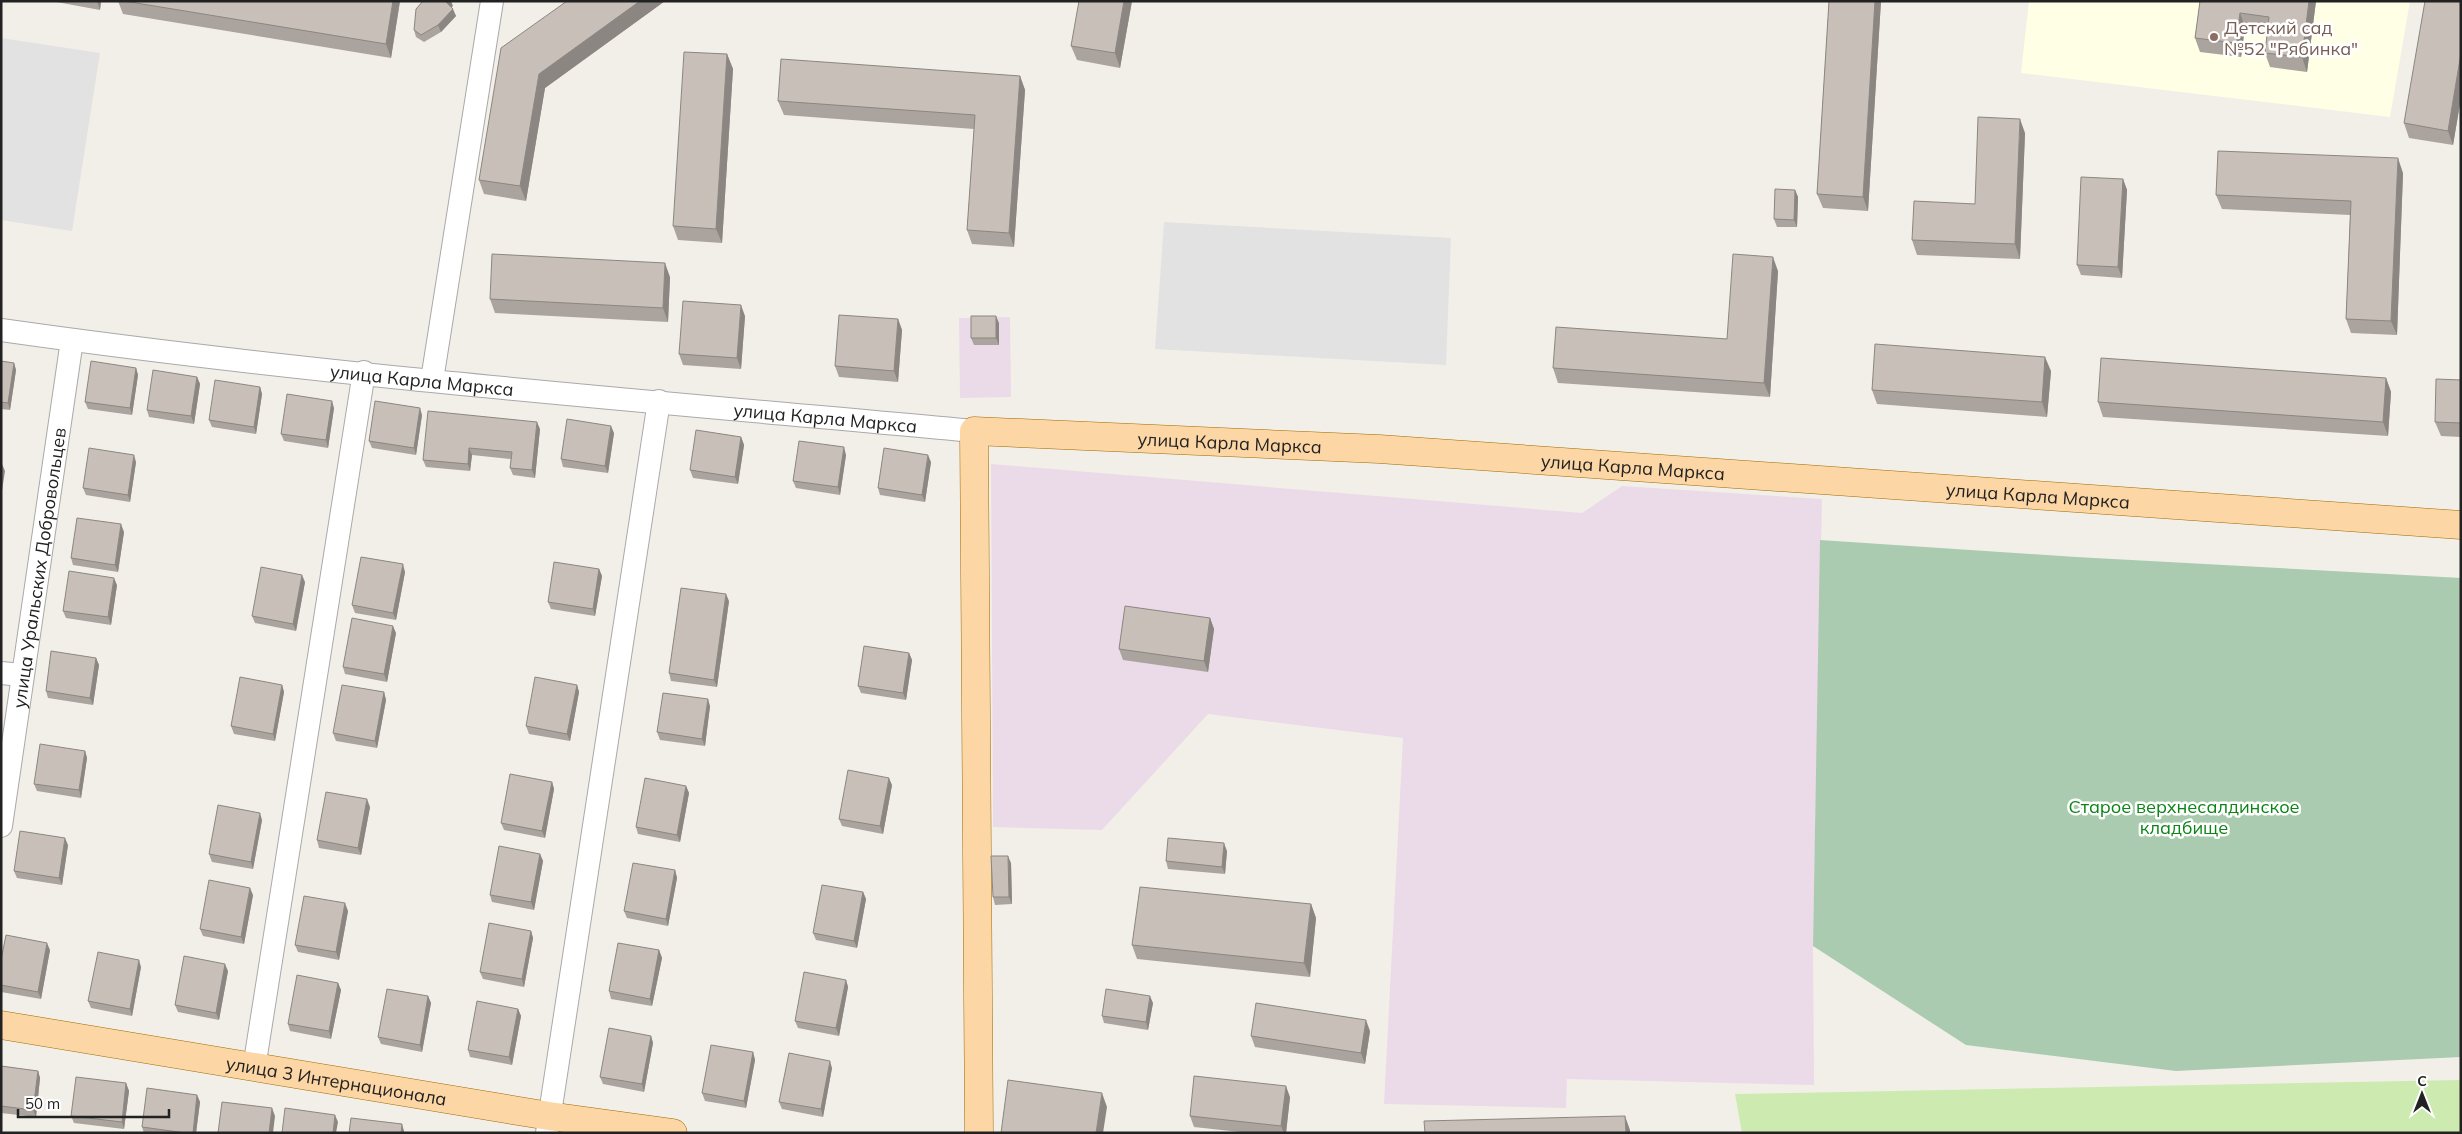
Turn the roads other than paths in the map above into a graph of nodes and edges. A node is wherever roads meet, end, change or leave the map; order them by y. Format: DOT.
graph roads {
  1 [pos="492,1"];
  2 [pos="1,330"];
  3 [pos="72,340"];
  4 [pos="364,372"];
  5 [pos="432,380"];
  6 [pos="659,401"];
  7 [pos="974,431"];
  8 [pos="2461,526"];
  9 [pos="12,674"];
  10 [pos="1,826"];
  11 [pos="1,1025"];
  12 [pos="254,1068"];
  13 [pos="548,1124"];
  14 [pos="673,1133"];
  15 [pos="979,1133"];
  1 -- 5 [label="street"];
  2 -- 3 [label="street, улица Карла Маркса"];
  3 -- 4 [label="street, улица Карла Маркса"];
  3 -- 9 [label="street, улица Уральских Добровольцев"];
  4 -- 5 [label="street, улица Карла Маркса"];
  4 -- 12 [label="street"];
  5 -- 6 [label="street, улица Карла Маркса"];
  6 -- 7 [label="street, улица Карла Маркса"];
  6 -- 13 [label="street"];
  7 -- 8 [label="main road, улица Карла Маркса"];
  7 -- 15 [label="main road"];
  9 -- 10 [label="street, улица Уральских Добровольцев"];
  11 -- 12 [label="main road, улица 3 Интернационала"];
  12 -- 13 [label="main road, улица 3 Интернационала"];
  13 -- 14 [label="main road, улица 3 Интернационала"];
}
